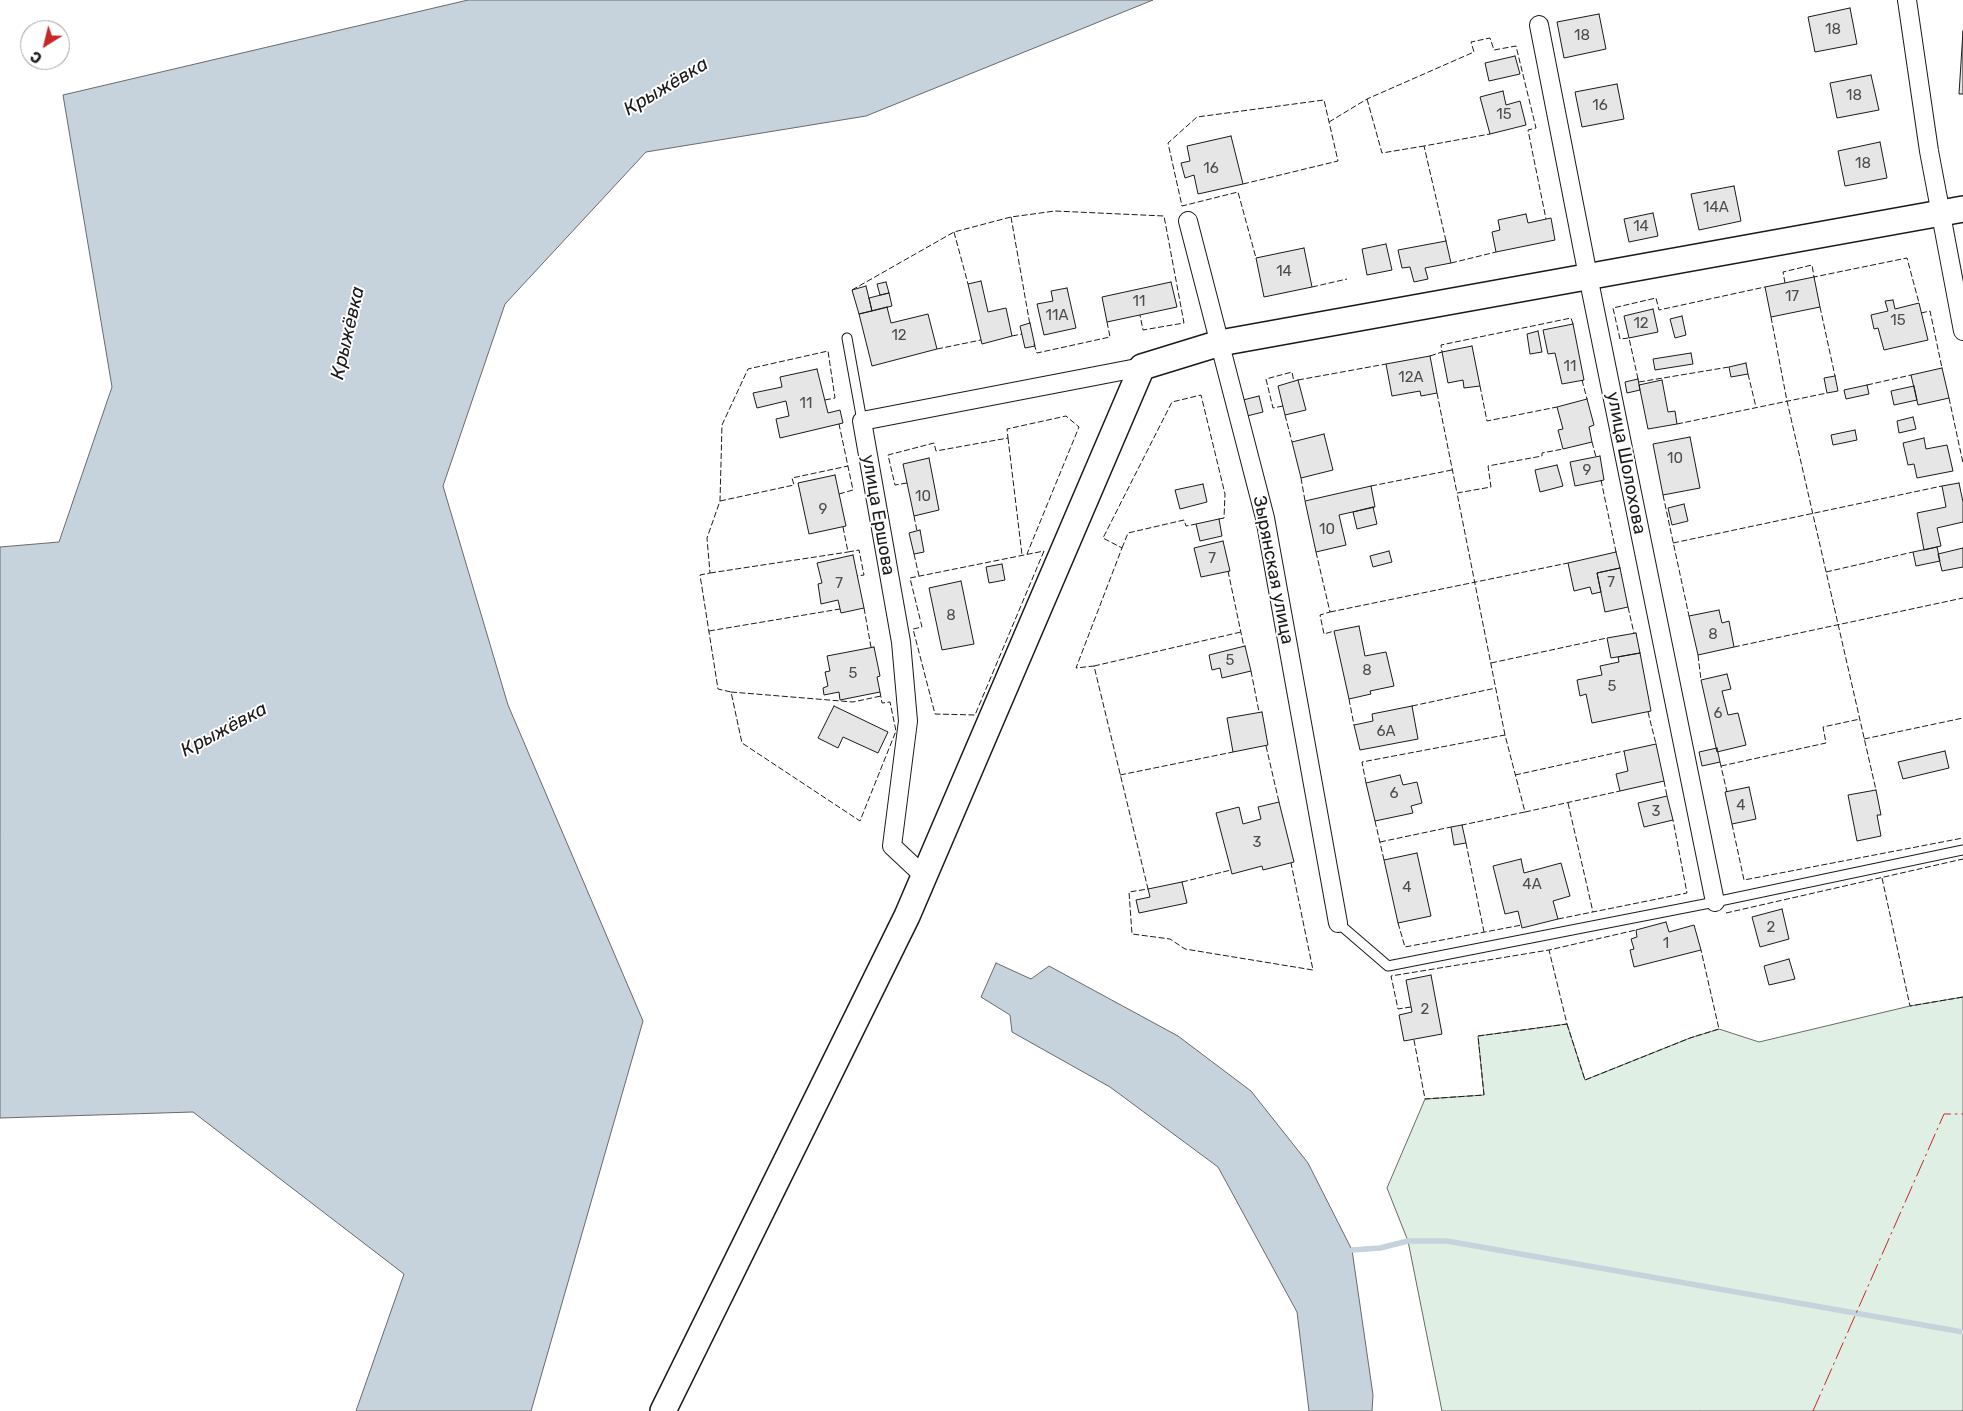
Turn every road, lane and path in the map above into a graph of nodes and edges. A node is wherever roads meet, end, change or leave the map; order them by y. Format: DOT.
graph roads {
  1 [pos="1907,0"];
  2 [pos="1539,25"];
  3 [pos="1952,211"];
  4 [pos="1188,221"];
  5 [pos="1588,276"];
  6 [pos="1963,331"];
  7 [pos="847,338"];
  8 [pos="1220,343"];
  9 [pos="1142,367"];
  10 [pos="862,421"];
  11 [pos="1963,850"];
  12 [pos="925,877"];
  13 [pos="1715,902"];
  14 [pos="1338,923"];
  15 [pos="663,1411"];
  1 -- 3 [label="street"];
  2 -- 5 [label="street, улица Шолохова"];
  3 -- 5 [label="main road"];
  3 -- 6 [label="street"];
  4 -- 8 [label="street, Зырянская улица"];
  5 -- 8 [label="main road"];
  5 -- 13 [label="street, улица Шолохова"];
  7 -- 10 [label="lane"];
  8 -- 9 [label="main road"];
  8 -- 14 [label="street, Зырянская улица"];
  9 -- 10 [label="street"];
  9 -- 12 [label="main road"];
  10 -- 12 [label="street, улица Ершова"];
  11 -- 13 [label="lane"];
  12 -- 15 [label="main road"];
  13 -- 14 [label="lane"];
}
